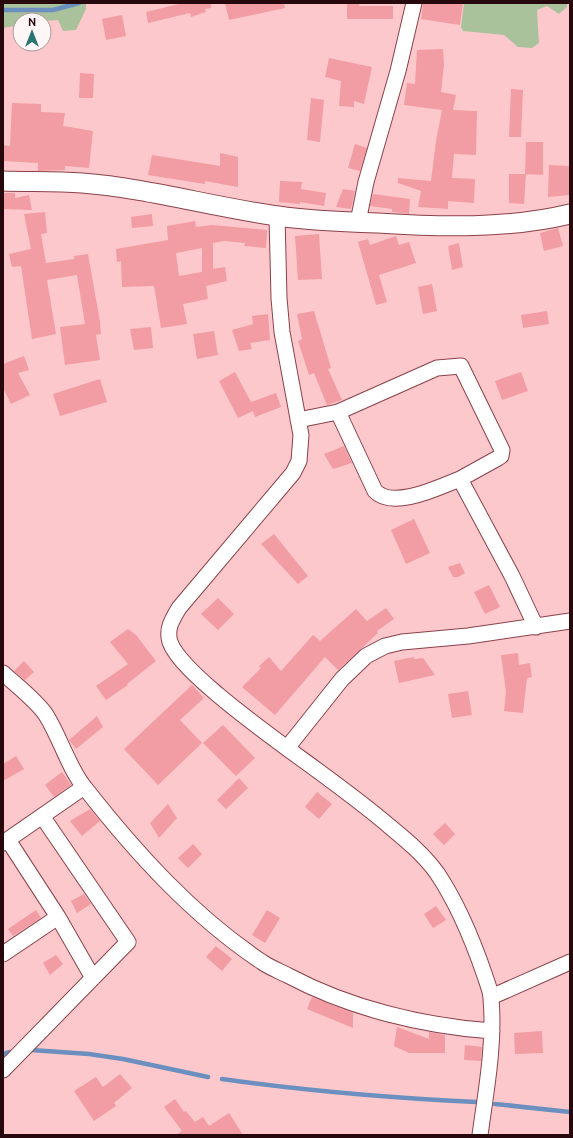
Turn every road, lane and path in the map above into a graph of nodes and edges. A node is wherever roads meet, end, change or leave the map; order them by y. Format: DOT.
graph roads {
  1 [pos="414,3"];
  2 [pos="3,181"];
  3 [pos="570,214"];
  4 [pos="277,216"];
  5 [pos="358,222"];
  6 [pos="338,412"];
  7 [pos="298,420"];
  8 [pos="460,479"];
  9 [pos="570,621"];
  10 [pos="536,627"];
  11 [pos="3,673"];
  12 [pos="287,748"];
  13 [pos="84,787"];
  14 [pos="42,816"];
  15 [pos="5,841"];
  16 [pos="58,917"];
  17 [pos="3,954"];
  18 [pos="570,962"];
  19 [pos="93,978"];
  20 [pos="491,997"];
  21 [pos="492,1031"];
  22 [pos="3,1070"];
  23 [pos="480,1135"];
  1 -- 5 [label="street"];
  2 -- 4 [label="street"];
  3 -- 5 [label="street"];
  4 -- 5 [label="street"];
  4 -- 7 [label="street"];
  6 -- 7 [label="street"];
  6 -- 8 [label="street"];
  6 -- 8 [label="street"];
  7 -- 12 [label="street"];
  8 -- 10 [label="street"];
  9 -- 10 [label="street"];
  10 -- 12 [label="street"];
  11 -- 13 [label="street"];
  12 -- 20 [label="street"];
  13 -- 14 [label="street"];
  13 -- 21 [label="street"];
  14 -- 15 [label="street"];
  14 -- 19 [label="street"];
  15 -- 16 [label="street"];
  16 -- 17 [label="street"];
  16 -- 19 [label="street"];
  18 -- 20 [label="street"];
  19 -- 22 [label="street"];
  20 -- 21 [label="street"];
  21 -- 23 [label="street"];
}
